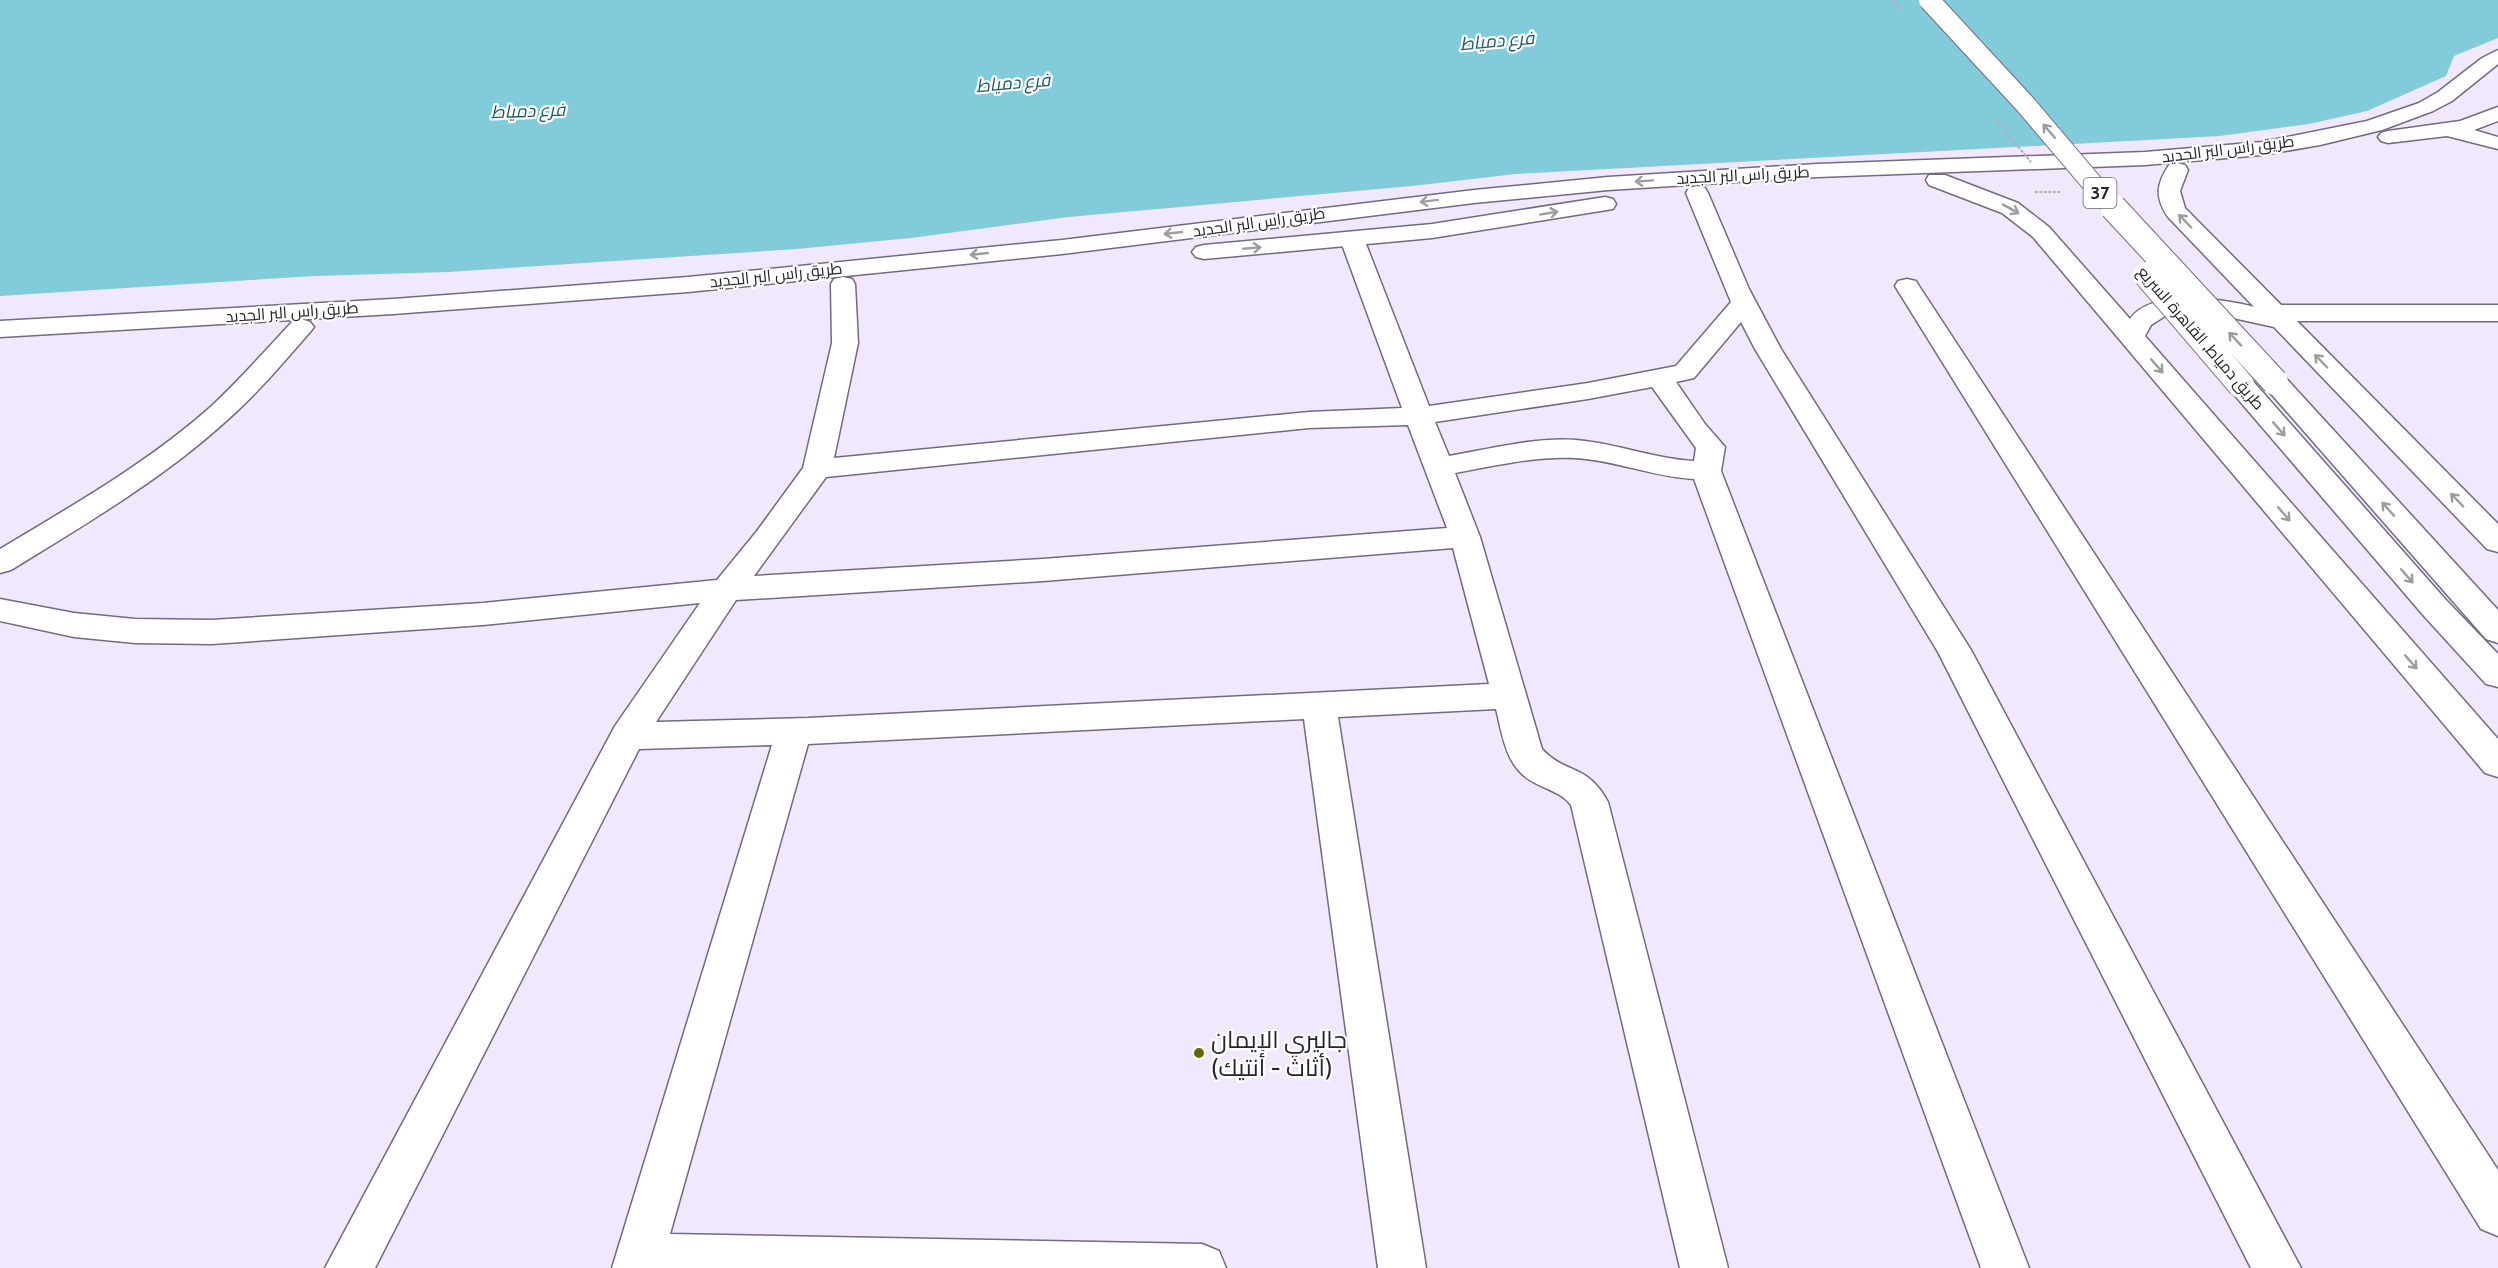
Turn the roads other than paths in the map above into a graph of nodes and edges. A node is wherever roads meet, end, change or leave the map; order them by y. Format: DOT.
graph roads {
  1 [pos="1907,0"];
  2 [pos="1929,0"];
  3 [pos="2498,56"];
  4 [pos="2449,94"];
  5 [pos="2498,107"];
  6 [pos="2498,113"];
  7 [pos="2408,114"];
  8 [pos="2444,128"];
  9 [pos="2498,143"];
  10 [pos="2177,171"];
  11 [pos="1937,180"];
  12 [pos="1697,193"];
  13 [pos="1480,195"];
  14 [pos="1508,220"];
  15 [pos="1352,239"];
  16 [pos="843,284"];
  17 [pos="1907,286"];
  18 [pos="1744,303"];
  19 [pos="2498,314"];
  20 [pos="2280,318"];
  21 [pos="301,327"];
  22 [pos="0,329"];
  23 [pos="2132,336"];
  24 [pos="0,345"];
  25 [pos="1659,377"];
  26 [pos="1420,416"];
  27 [pos="1439,467"];
  28 [pos="817,469"];
  29 [pos="1706,471"];
  30 [pos="1465,537"];
  31 [pos="2498,542"];
  32 [pos="0,563"];
  33 [pos="726,590"];
  34 [pos="0,610"];
  35 [pos="2498,631"];
  36 [pos="2498,675"];
  37 [pos="1509,696"];
  38 [pos="1319,705"];
  39 [pos="794,731"];
  40 [pos="628,736"];
  41 [pos="2498,763"];
  42 [pos="2498,1212"];
  43 [pos="637,1263"];
  44 [pos="349,1268"];
  45 [pos="1202,1268"];
  46 [pos="1402,1268"];
  47 [pos="1704,1268"];
  48 [pos="2005,1268"];
  49 [pos="2277,1268"];
  1 -- 36 [label="main road, طريق دمياط, القاهرة السريع / 37, one-way, bridge"];
  35 -- 2 [label="main road, طريق دمياط, القاهرة السريع / 37, one-way, bridge"];
  3 -- 4 [label="main road, طريق راس البر الجديد"];
  4 -- 5 [label="main road"];
  4 -- 7 [label="main road, طريق راس البر الجديد"];
  6 -- 8 [label="main road, طريق راس البر الجديد"];
  7 -- 8 [label="main road"];
  7 -- 13 [label="main road, طريق راس البر الجديد, one-way"];
  8 -- 9 [label="main road"];
  8 -- 10 [label="main road, طريق راس البر الجديد"];
  10 -- 11 [label="main road, طريق راس البر الجديد"];
  20 -- 10 [label="main road, one-way"];
  11 -- 12 [label="main road, طريق راس البر الجديد"];
  11 -- 23 [label="main road, one-way"];
  14 -- 12 [label="main road, طريق راس البر الجديد, one-way"];
  12 -- 18 [label="main road"];
  13 -- 14 [label="main road"];
  13 -- 22 [label="main road, طريق راس البر الجديد, one-way"];
  14 -- 15 [label="main road, طريق راس البر الجديد"];
  16 -- 15 [label="main road, طريق راس البر الجديد, one-way"];
  15 -- 26 [label="main road"];
  16 -- 21 [label="main road, طريق راس البر الجديد"];
  16 -- 28 [label="main road"];
  17 -- 42 [label="main road"];
  18 -- 25 [label="main road"];
  18 -- 49 [label="main road"];
  19 -- 20 [label="main road"];
  20 -- 23 [label="main road"];
  31 -- 20 [label="main road, one-way"];
  21 -- 24 [label="main road, طريق راس البر الجديد"];
  21 -- 32 [label="main road"];
  23 -- 41 [label="main road, one-way"];
  25 -- 26 [label="main road"];
  25 -- 29 [label="main road"];
  26 -- 27 [label="main road"];
  26 -- 28 [label="main road"];
  27 -- 29 [label="main road"];
  27 -- 30 [label="main road"];
  28 -- 33 [label="main road"];
  29 -- 48 [label="main road"];
  30 -- 33 [label="main road"];
  30 -- 37 [label="main road"];
  33 -- 34 [label="main road"];
  33 -- 40 [label="main road"];
  37 -- 38 [label="main road"];
  37 -- 47 [label="main road"];
  38 -- 39 [label="main road"];
  38 -- 46 [label="main road"];
  39 -- 40 [label="main road"];
  39 -- 43 [label="main road"];
  40 -- 44 [label="main road"];
  43 -- 45 [label="main road"];
}
